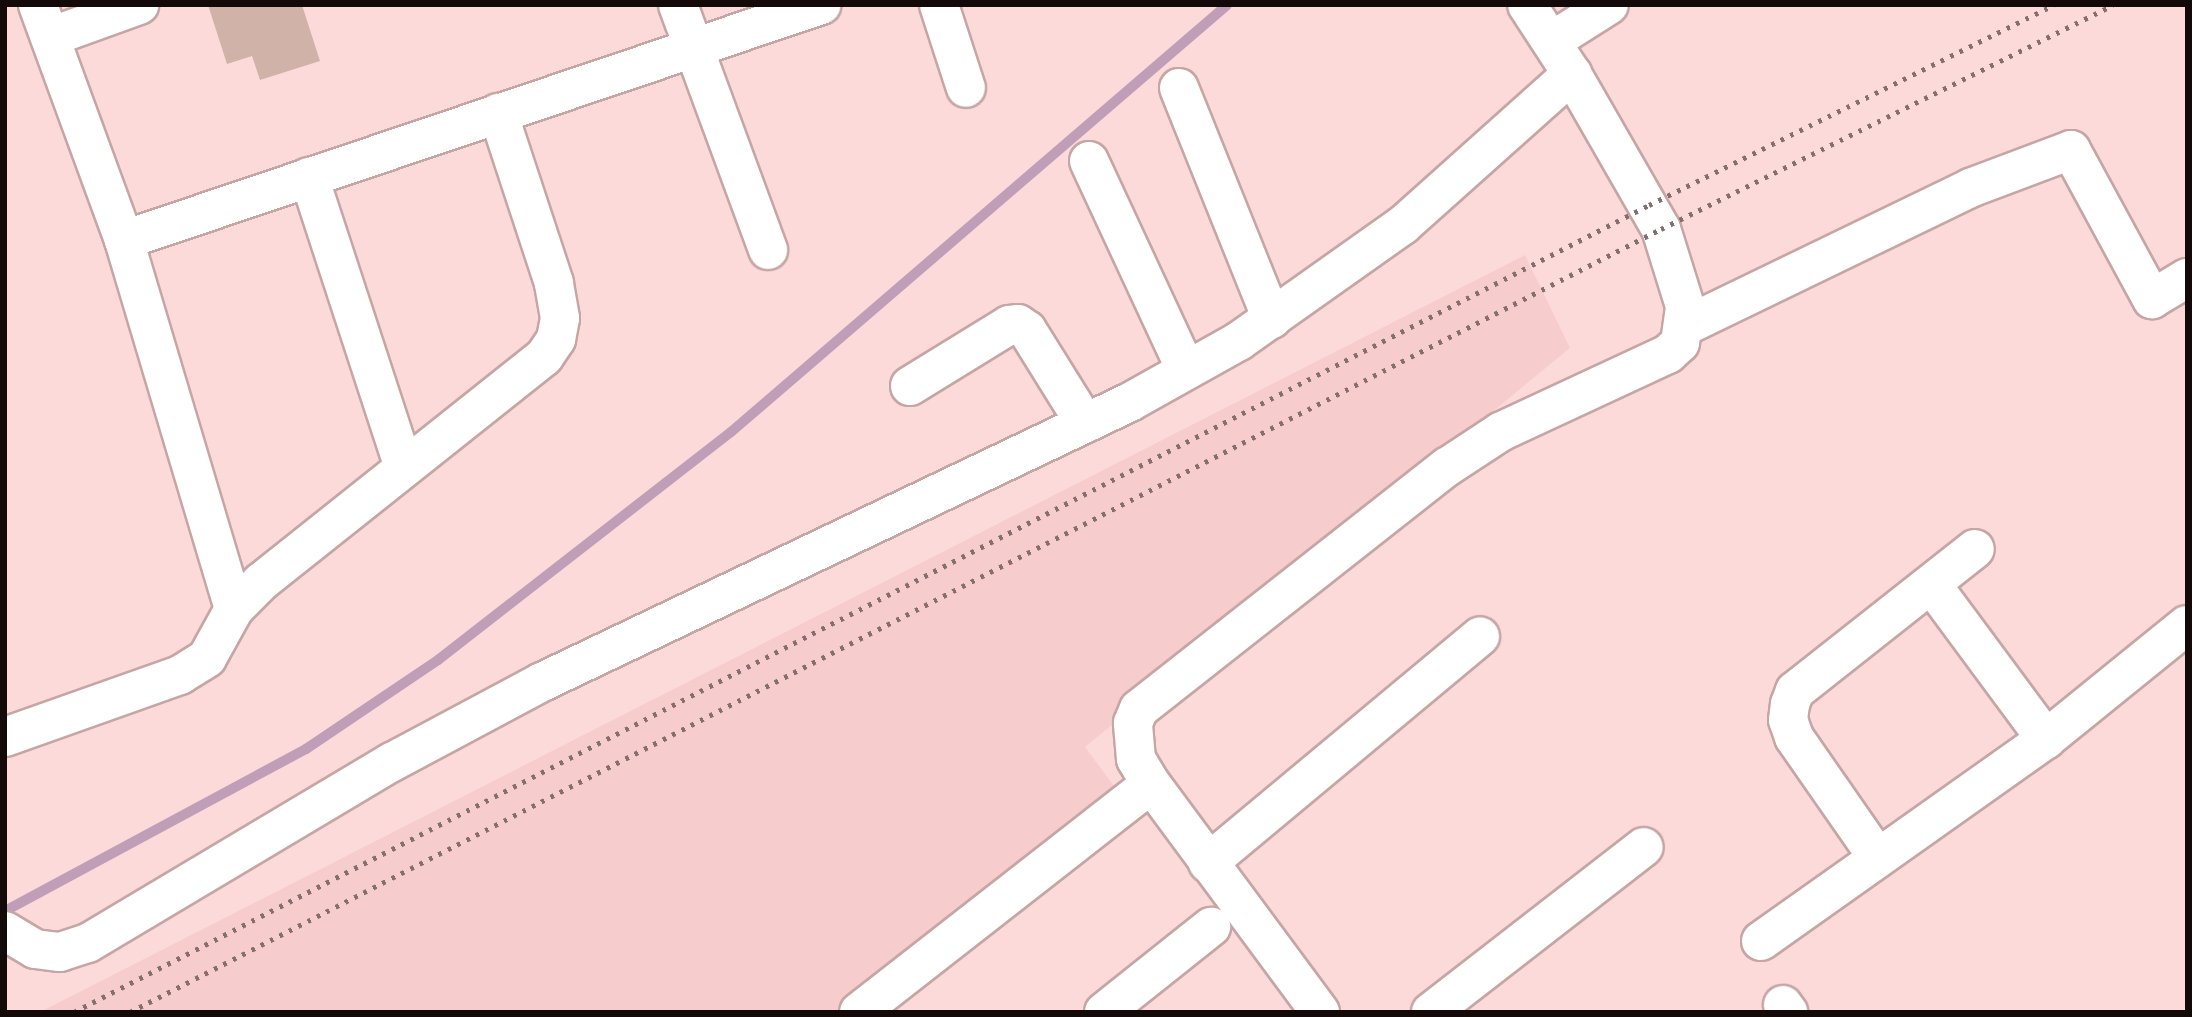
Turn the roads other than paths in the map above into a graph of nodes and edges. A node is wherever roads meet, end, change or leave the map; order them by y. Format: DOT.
graph roads {
  1 [pos="139,5"];
  2 [pos="678,5"];
  3 [pos="821,5"];
  4 [pos="939,5"];
  5 [pos="1527,5"];
  6 [pos="1609,5"];
  7 [pos="44,21"];
  8 [pos="1552,41"];
  9 [pos="692,47"];
  10 [pos="1572,74"];
  11 [pos="966,88"];
  12 [pos="1179,88"];
  13 [pos="498,113"];
  14 [pos="1089,161"];
  15 [pos="310,177"];
  16 [pos="124,240"];
  17 [pos="768,250"];
  18 [pos="2187,278"];
  19 [pos="1272,319"];
  20 [pos="1685,326"];
  21 [pos="1186,370"];
  22 [pos="909,386"];
  23 [pos="1085,423"];
  24 [pos="404,465"];
  25 [pos="1975,549"];
  26 [pos="1932,584"];
  27 [pos="234,609"];
  28 [pos="2187,625"];
  29 [pos="1480,636"];
  30 [pos="5,737"];
  31 [pos="2046,739"];
  32 [pos="1151,784"];
  33 [pos="1644,847"];
  34 [pos="1878,858"];
  35 [pos="1208,863"];
  36 [pos="1211,927"];
  37 [pos="6,932"];
  38 [pos="1761,941"];
  39 [pos="859,1012"];
  40 [pos="1104,1012"];
  41 [pos="1320,1012"];
  42 [pos="1430,1012"];
  1 -- 7 [label="street"];
  2 -- 9 [label="street"];
  3 -- 9 [label="street"];
  4 -- 11 [label="street"];
  5 -- 8 [label="street"];
  6 -- 8 [label="street"];
  7 -- 16 [label="street"];
  8 -- 10 [label="street"];
  9 -- 13 [label="street"];
  9 -- 17 [label="street"];
  10 -- 19 [label="street"];
  10 -- 20 [label="street"];
  12 -- 19 [label="street"];
  13 -- 15 [label="street"];
  13 -- 24 [label="street"];
  14 -- 21 [label="street"];
  15 -- 16 [label="street"];
  15 -- 24 [label="street"];
  16 -- 27 [label="street"];
  18 -- 20 [label="street"];
  19 -- 21 [label="street"];
  20 -- 32 [label="street"];
  21 -- 23 [label="street"];
  22 -- 23 [label="street"];
  23 -- 37 [label="street"];
  24 -- 27 [label="street"];
  25 -- 26 [label="street"];
  26 -- 31 [label="street"];
  26 -- 34 [label="street"];
  27 -- 30 [label="street"];
  28 -- 31 [label="street"];
  29 -- 35 [label="street"];
  31 -- 34 [label="street"];
  32 -- 35 [label="street"];
  32 -- 39 [label="street"];
  33 -- 42 [label="street"];
  34 -- 38 [label="street"];
  35 -- 41 [label="street"];
  36 -- 40 [label="street"];
}
